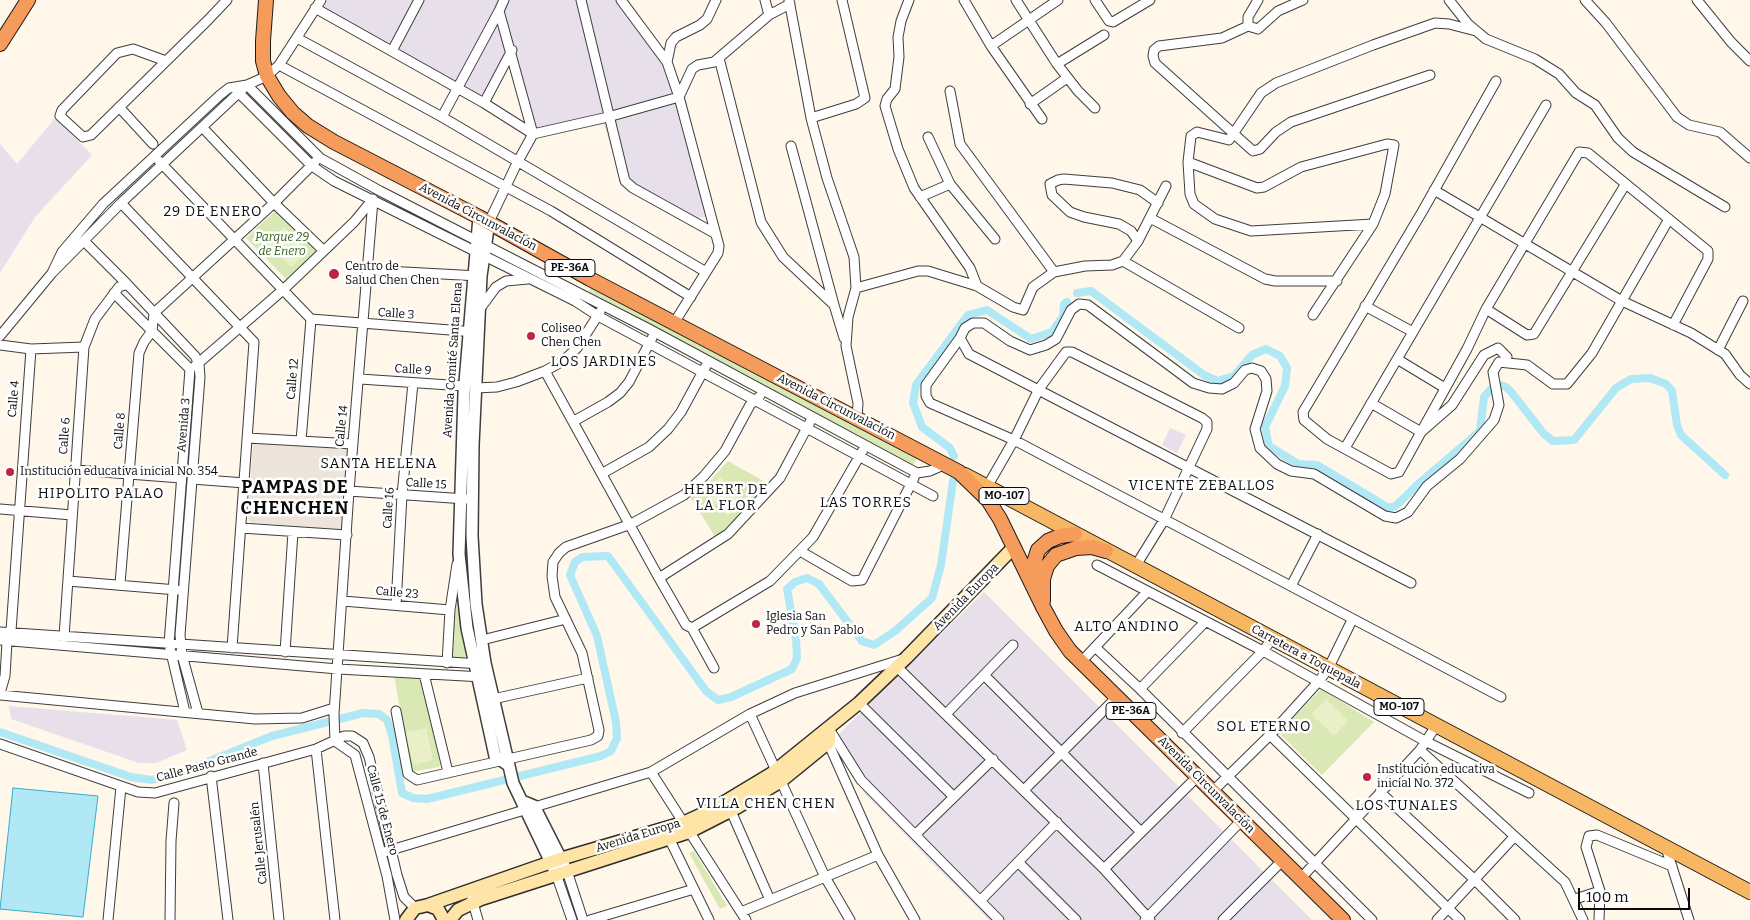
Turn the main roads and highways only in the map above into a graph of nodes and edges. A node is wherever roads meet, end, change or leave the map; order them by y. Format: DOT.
graph roads {
  1 [pos="28,0"];
  2 [pos="266,0"];
  3 [pos="0,44"];
  4 [pos="959,472"];
  5 [pos="1048,519"];
  6 [pos="1075,534"];
  7 [pos="1014,547"];
  8 [pos="1106,551"];
  9 [pos="1029,578"];
  10 [pos="1043,607"];
  11 [pos="779,776"];
  12 [pos="686,828"];
  13 [pos="559,867"];
  14 [pos="1750,892"];
  15 [pos="472,896"];
  16 [pos="428,906"];
  17 [pos="403,920"];
  18 [pos="444,920"];
  19 [pos="450,920"];
  20 [pos="1344,920"];
  1 -- 3 [label="highway"];
  2 -- 4 [label="highway, Avenida Circunvalación / PE-36A"];
  4 -- 5 [label="main road, Avenida Circunvalación / MO-107"];
  4 -- 7 [label="highway, Avenida Circunvalación / PE-36A"];
  5 -- 6 [label="main road, Carretera a Toquepala / MO-107"];
  6 -- 8 [label="main road, Carretera a Toquepala / MO-107"];
  6 -- 9 [label="highway"];
  7 -- 9 [label="highway, Avenida Circunvalación / PE-36A"];
  7 -- 11 [label="main road, Avenida Europa"];
  8 -- 10 [label="highway"];
  8 -- 14 [label="main road, Carretera a Toquepala / MO-107"];
  9 -- 10 [label="highway, Avenida Circunvalación / PE-36A"];
  10 -- 20 [label="highway, Avenida Circunvalación / PE-36A"];
  11 -- 12 [label="main road, Avenida Europa"];
  11 -- 12 [label="main road, Avenida Europa"];
  12 -- 13 [label="main road, Avenida Europa"];
  12 -- 13 [label="main road, Avenida Europa"];
  13 -- 15 [label="main road, Avenida Europa"];
  15 -- 16 [label="main road, Avenida Europa"];
  15 -- 19 [label="main road, Avenida Europa"];
  16 -- 17 [label="main road, Avenida Europa"];
  16 -- 18 [label="main road"];
}
